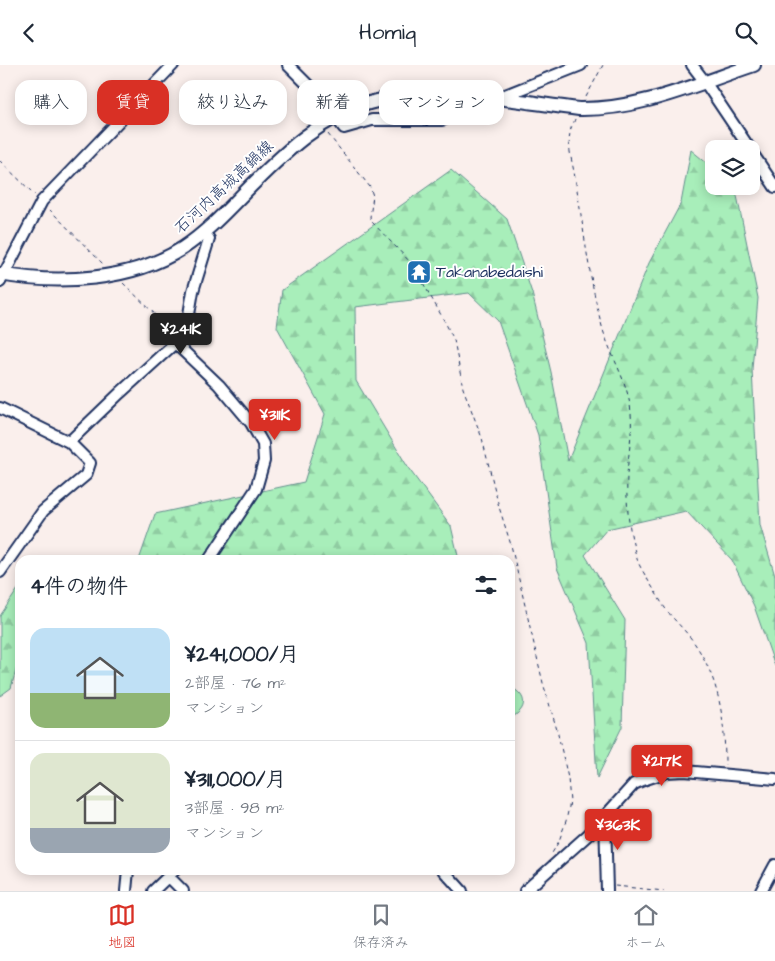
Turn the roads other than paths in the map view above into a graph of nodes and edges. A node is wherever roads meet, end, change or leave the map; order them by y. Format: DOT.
graph roads {
  1 [pos="173,65"];
  2 [pos="288,65"];
  3 [pos="581,65"];
  4 [pos="692,65"];
  5 [pos="754,65"];
  6 [pos="303,80"];
  7 [pos="705,82"];
  8 [pos="504,95"];
  9 [pos="504,100"];
  10 [pos="322,125"];
  11 [pos="342,125"];
  12 [pos="354,125"];
  13 [pos="743,140"];
  14 [pos="760,163"];
  15 [pos="774,182"];
  16 [pos="203,232"];
  17 [pos="1,277"];
  18 [pos="175,343"];
  19 [pos="0,407"];
  20 [pos="69,442"];
  21 [pos="212,555"];
  22 [pos="0,572"];
  23 [pos="775,779"];
  24 [pos="605,817"];
  25 [pos="775,865"];
  26 [pos="128,875"];
  27 [pos="169,875"];
  28 [pos="172,875"];
  29 [pos="448,875"];
  30 [pos="607,888"];
  31 [pos="126,891"];
  32 [pos="153,891"];
  33 [pos="183,891"];
  34 [pos="462,891"];
  35 [pos="525,891"];
  36 [pos="761,891"];
  1 -- 17 [label="street"];
  2 -- 6 [label="street"];
  3 -- 8 [label="street"];
  4 -- 7 [label="street"];
  5 -- 7 [label="main road, 石河内高城高鍋線"];
  7 -- 9 [label="main road, 石河内高城高鍋線"];
  7 -- 13 [label="street"];
  10 -- 16 [label="main road, 石河内高城高鍋線"];
  11 -- 12 [label="street"];
  14 -- 15 [label="street"];
  16 -- 17 [label="main road, 石河内高城高鍋線"];
  16 -- 18 [label="street"];
  18 -- 20 [label="street"];
  18 -- 21 [label="street"];
  19 -- 20 [label="street"];
  20 -- 22 [label="street"];
  23 -- 24 [label="street"];
  24 -- 30 [label="street"];
  24 -- 35 [label="street"];
  25 -- 36 [label="street"];
  26 -- 31 [label="street"];
  27 -- 32 [label="street"];
  28 -- 33 [label="street"];
  29 -- 34 [label="street"];
}
